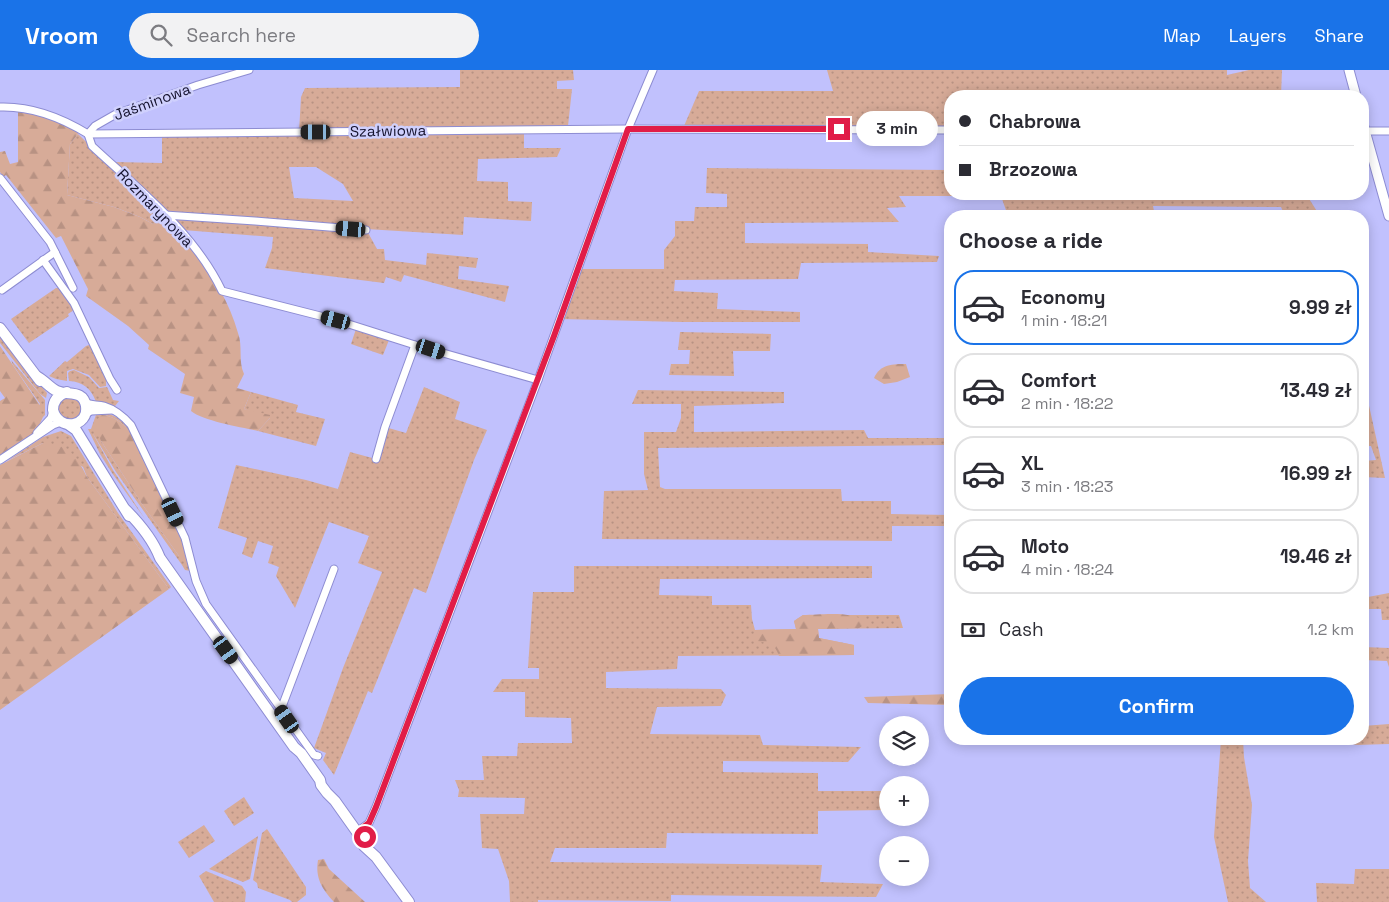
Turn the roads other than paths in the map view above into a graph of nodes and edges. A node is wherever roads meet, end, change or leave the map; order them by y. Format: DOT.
graph roads {
  1 [pos="249,70"];
  2 [pos="653,70"];
  3 [pos="1349,70"];
  4 [pos="1354,90"];
  5 [pos="0,107"];
  6 [pos="628,129"];
  7 [pos="944,130"];
  8 [pos="1369,131"];
  9 [pos="1389,131"];
  10 [pos="88,134"];
  11 [pos="1369,148"];
  12 [pos="1,182"];
  13 [pos="165,215"];
  14 [pos="1389,216"];
  15 [pos="366,230"];
  16 [pos="55,252"];
  17 [pos="43,260"];
  18 [pos="73,288"];
  19 [pos="2,290"];
  20 [pos="0,328"];
  21 [pos="415,345"];
  22 [pos="38,377"];
  23 [pos="538,380"];
  24 [pos="117,390"];
  25 [pos="67,392"];
  26 [pos="84,401"];
  27 [pos="54,407"];
  28 [pos="112,410"];
  29 [pos="83,417"];
  30 [pos="65,423"];
  31 [pos="36,436"];
  32 [pos="90,453"];
  33 [pos="376,459"];
  34 [pos="0,460"];
  35 [pos="334,569"];
  36 [pos="280,708"];
  37 [pos="318,756"];
  38 [pos="357,832"];
  39 [pos="409,902"];
  1 -- 10 [label="street, Jaśminowa"];
  2 -- 6 [label="street"];
  3 -- 4 [label="street"];
  5 -- 10 [label="street, Rozmarynowa"];
  6 -- 7 [label="street, Szałwiowa"];
  6 -- 10 [label="street, Szałwiowa"];
  6 -- 23 [label="street"];
  8 -- 9 [label="street"];
  10 -- 13 [label="street, Rozmarynowa"];
  11 -- 14 [label="street"];
  12 -- 16 [label="street"];
  13 -- 15 [label="street"];
  13 -- 21 [label="street, Rozmarynowa"];
  16 -- 17 [label="street"];
  16 -- 18 [label="street"];
  17 -- 19 [label="street"];
  17 -- 24 [label="street"];
  20 -- 22 [label="main road"];
  21 -- 23 [label="street, Rozmarynowa"];
  21 -- 33 [label="street"];
  22 -- 25 [label="main road"];
  22 -- 27 [label="main road"];
  23 -- 38 [label="street"];
  25 -- 26 [label="main road"];
  25 -- 27 [label="main road"];
  26 -- 28 [label="street"];
  26 -- 29 [label="main road"];
  27 -- 30 [label="main road"];
  27 -- 31 [label="street"];
  28 -- 29 [label="street"];
  28 -- 36 [label="street"];
  29 -- 30 [label="main road"];
  29 -- 32 [label="main road"];
  30 -- 31 [label="street"];
  30 -- 32 [label="main road"];
  31 -- 34 [label="street"];
  32 -- 38 [label="main road"];
  35 -- 36 [label="street"];
  36 -- 37 [label="street"];
  38 -- 39 [label="main road"];
}
